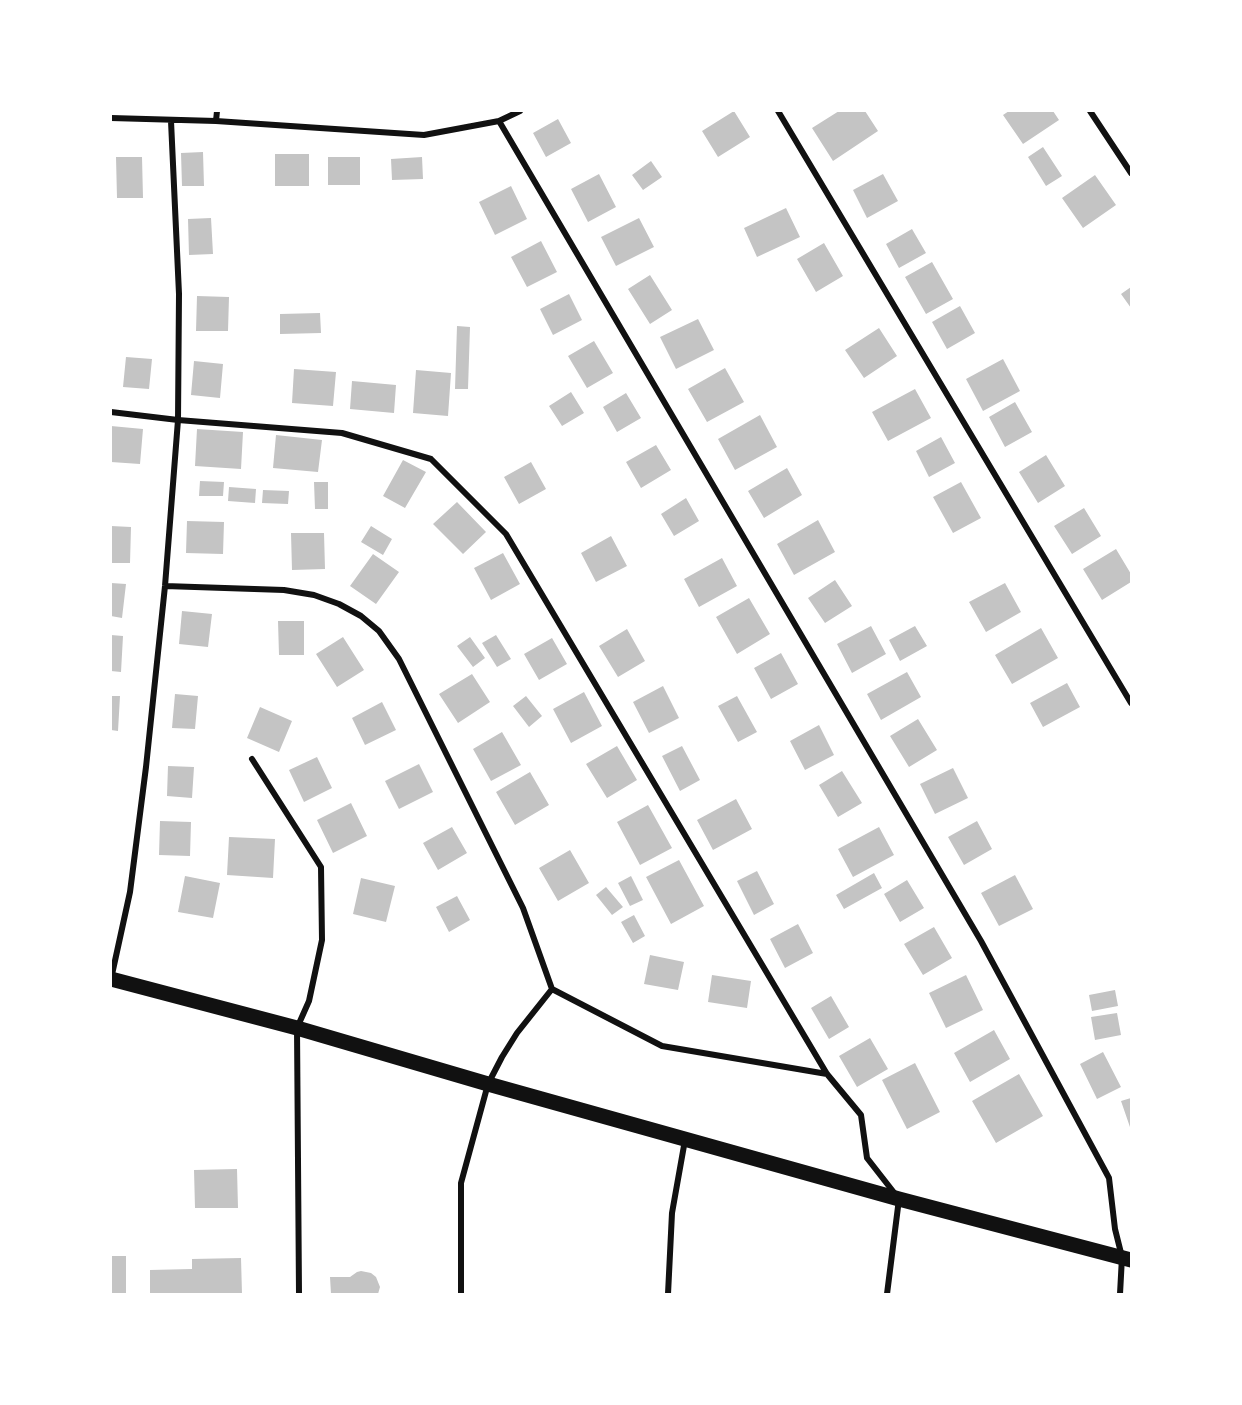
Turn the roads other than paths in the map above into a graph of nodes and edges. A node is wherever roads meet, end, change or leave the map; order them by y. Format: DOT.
graph roads {
  1 [pos="217,111"];
  2 [pos="520,111"];
  3 [pos="778,111"];
  4 [pos="1090,111"];
  5 [pos="111,118"];
  6 [pos="171,121"];
  7 [pos="499,121"];
  8 [pos="216,122"];
  9 [pos="1131,173"];
  10 [pos="111,412"];
  11 [pos="178,420"];
  12 [pos="165,586"];
  13 [pos="1131,703"];
  14 [pos="252,759"];
  15 [pos="111,979"];
  16 [pos="552,989"];
  17 [pos="297,1028"];
  18 [pos="827,1074"];
  19 [pos="488,1084"];
  20 [pos="685,1140"];
  21 [pos="899,1200"];
  22 [pos="1126,1258"];
  23 [pos="299,1294"];
  24 [pos="460,1294"];
  25 [pos="668,1294"];
  26 [pos="887,1294"];
  27 [pos="1120,1294"];
  1 -- 8 [label="street"];
  2 -- 7 [label="street"];
  3 -- 13 [label="street"];
  4 -- 9 [label="street"];
  5 -- 6 [label="street"];
  6 -- 8 [label="street"];
  6 -- 11 [label="street"];
  7 -- 8 [label="street"];
  7 -- 22 [label="street"];
  10 -- 11 [label="street"];
  11 -- 12 [label="street"];
  11 -- 18 [label="street"];
  12 -- 15 [label="street"];
  12 -- 16 [label="street"];
  14 -- 17 [label="street"];
  15 -- 17 [label="main road"];
  16 -- 18 [label="street"];
  16 -- 19 [label="street"];
  17 -- 19 [label="main road"];
  17 -- 23 [label="street"];
  18 -- 21 [label="street"];
  19 -- 20 [label="main road"];
  19 -- 24 [label="street"];
  20 -- 21 [label="main road"];
  20 -- 25 [label="street"];
  21 -- 22 [label="main road"];
  21 -- 26 [label="street"];
  22 -- 27 [label="street"];
}
